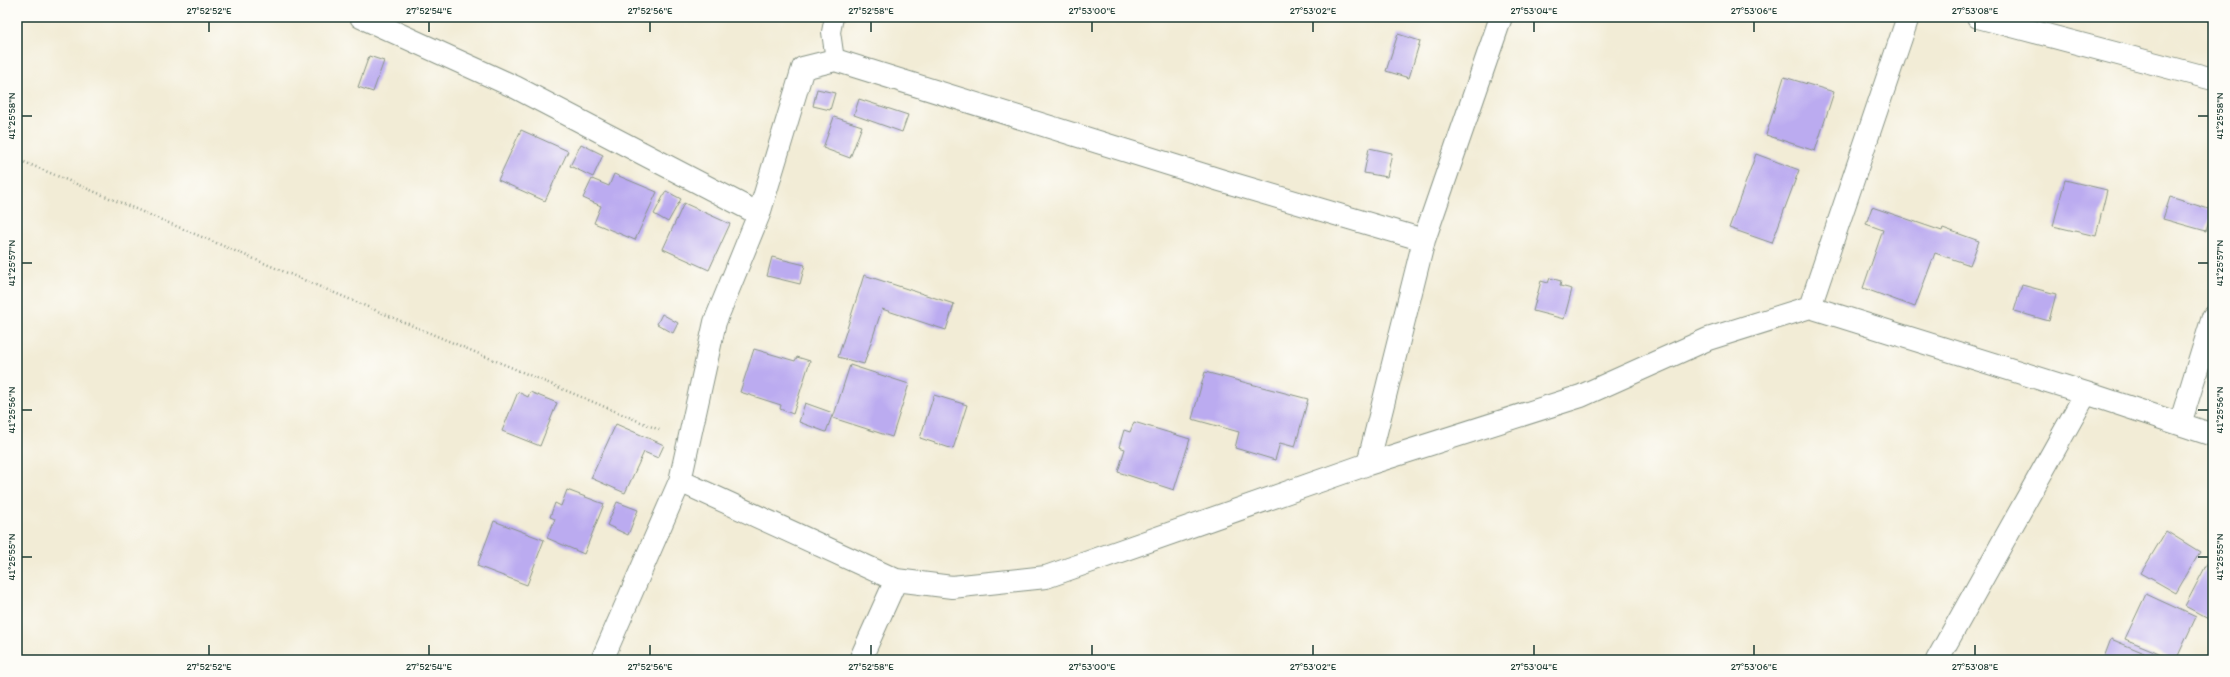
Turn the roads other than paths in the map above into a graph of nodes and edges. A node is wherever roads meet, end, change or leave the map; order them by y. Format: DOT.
graph roads {
  1 [pos="361,17"];
  2 [pos="834,17"];
  3 [pos="1501,17"];
  4 [pos="1908,17"];
  5 [pos="1978,17"];
  6 [pos="835,60"];
  7 [pos="2213,79"];
  8 [pos="759,214"];
  9 [pos="1424,240"];
  10 [pos="1810,307"];
  11 [pos="2213,317"];
  12 [pos="2086,393"];
  13 [pos="2180,424"];
  14 [pos="2213,436"];
  15 [pos="1368,464"];
  16 [pos="680,481"];
  17 [pos="896,580"];
  18 [pos="602,660"];
  19 [pos="860,660"];
  20 [pos="1937,660"];
  1 -- 8 [label="street"];
  2 -- 6 [label="lane"];
  3 -- 9 [label="street"];
  4 -- 10 [label="street"];
  5 -- 7 [label="street"];
  6 -- 8 [label="street"];
  6 -- 9 [label="street"];
  8 -- 16 [label="street"];
  9 -- 15 [label="street"];
  10 -- 12 [label="street"];
  10 -- 15 [label="street"];
  11 -- 13 [label="street"];
  12 -- 13 [label="street"];
  12 -- 20 [label="street"];
  13 -- 14 [label="street"];
  15 -- 17 [label="street"];
  16 -- 17 [label="street"];
  16 -- 18 [label="street"];
  17 -- 19 [label="street"];
}
